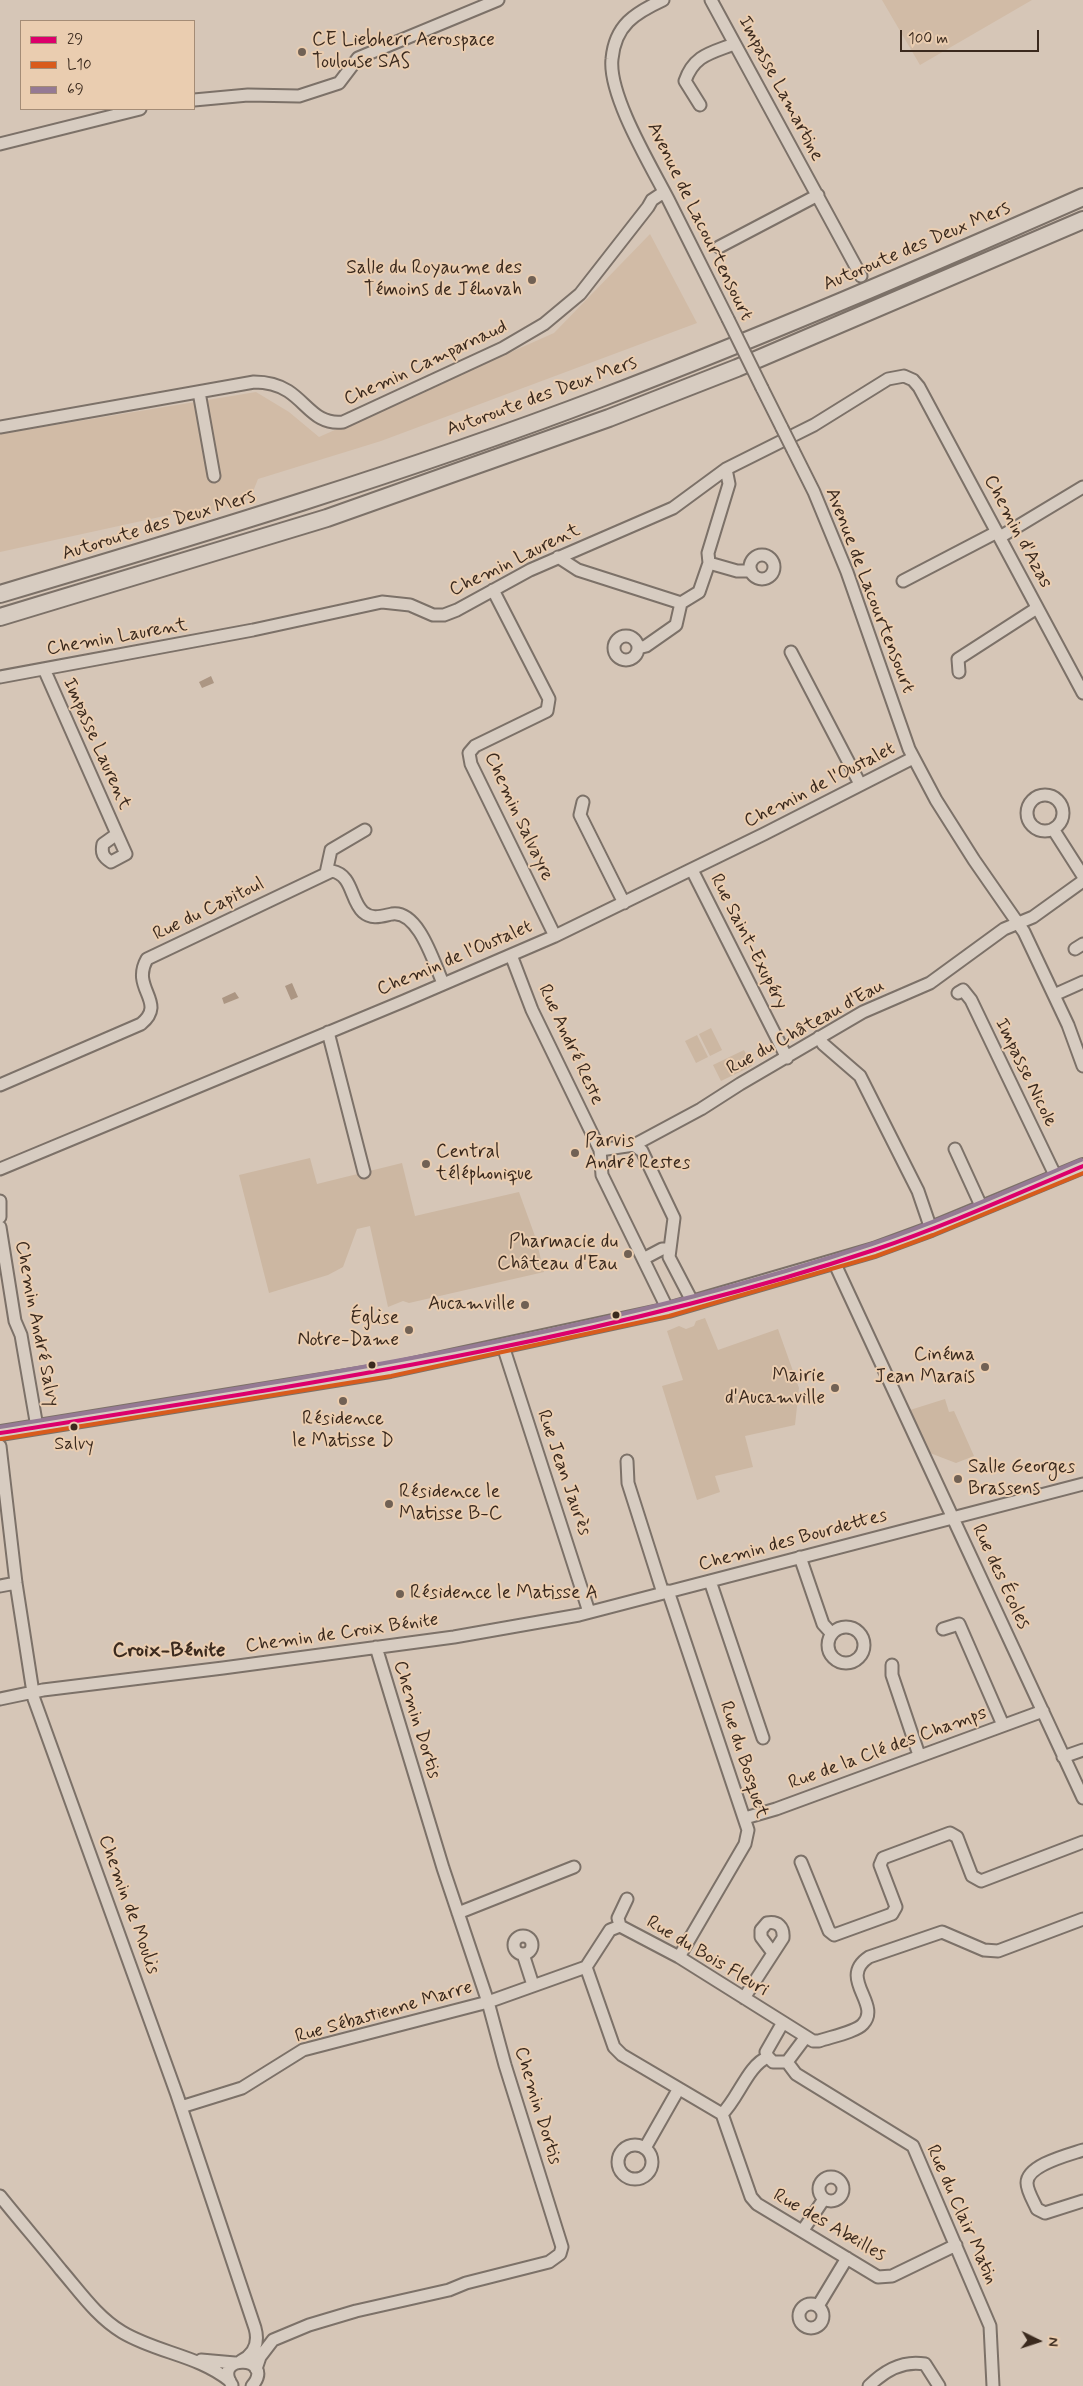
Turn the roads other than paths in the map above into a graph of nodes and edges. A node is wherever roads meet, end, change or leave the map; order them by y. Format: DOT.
graph roads {
  1 [pos="498,0"];
  2 [pos="663,0"];
  3 [pos="711,0"];
  4 [pos="734,44"];
  5 [pos="195,100"];
  6 [pos="700,105"];
  7 [pos="136,110"];
  8 [pos="0,144"];
  9 [pos="818,195"];
  10 [pos="667,197"];
  11 [pos="1083,197"];
  12 [pos="1083,220"];
  13 [pos="719,247"];
  14 [pos="861,276"];
  15 [pos="919,387"];
  16 [pos="199,392"];
  17 [pos="0,427"];
  18 [pos="726,469"];
  19 [pos="214,476"];
  20 [pos="1083,487"];
  21 [pos="999,534"];
  22 [pos="558,557"];
  23 [pos="708,563"];
  24 [pos="751,571"];
  25 [pos="903,581"];
  26 [pos="492,590"];
  27 [pos="0,594"];
  28 [pos="681,602"];
  29 [pos="1037,608"];
  30 [pos="0,617"];
  31 [pos="638,648"];
  32 [pos="792,652"];
  33 [pos="44,669"];
  34 [pos="959,672"];
  35 [pos="0,677"];
  36 [pos="1083,693"];
  37 [pos="913,758"];
  38 [pos="860,784"];
  39 [pos="583,802"];
  40 [pos="1054,829"];
  41 [pos="365,830"];
  42 [pos="117,834"];
  43 [pos="692,870"];
  44 [pos="326,873"];
  45 [pos="1083,876"];
  46 [pos="1083,881"];
  47 [pos="624,903"];
  48 [pos="1018,923"];
  49 [pos="555,936"];
  50 [pos="511,955"];
  51 [pos="1083,982"];
  52 [pos="443,984"];
  53 [pos="958,993"];
  54 [pos="1054,995"];
  55 [pos="328,1032"];
  56 [pos="819,1037"];
  57 [pos="786,1058"];
  58 [pos="1083,1066"];
  59 [pos="0,1085"];
  60 [pos="634,1145"];
  61 [pos="955,1149"];
  62 [pos="600,1150"];
  63 [pos="1083,1166"];
  64 [pos="0,1169"];
  65 [pos="364,1172"];
  66 [pos="1056,1177"];
  67 [pos="0,1201"];
  68 [pos="982,1208"];
  69 [pos="0,1217"];
  70 [pos="0,1227"];
  71 [pos="931,1229"];
  72 [pos="670,1249"];
  73 [pos="643,1259"];
  74 [pos="834,1262"];
  75 [pos="692,1303"];
  76 [pos="668,1310"];
  77 [pos="503,1346"];
  78 [pos="37,1427"];
  79 [pos="0,1433"];
  80 [pos="0,1446"];
  81 [pos="627,1460"];
  82 [pos="1083,1484"];
  83 [pos="952,1517"];
  84 [pos="800,1557"];
  85 [pos="710,1581"];
  86 [pos="16,1584"];
  87 [pos="0,1586"];
  88 [pos="665,1592"];
  89 [pos="590,1612"];
  90 [pos="511,1627"];
  91 [pos="943,1629"];
  92 [pos="832,1634"];
  93 [pos="376,1647"];
  94 [pos="892,1665"];
  95 [pos="32,1692"];
  96 [pos="0,1699"];
  97 [pos="1043,1711"];
  98 [pos="1004,1725"];
  99 [pos="763,1738"];
  100 [pos="1083,1750"];
  101 [pos="919,1756"];
  102 [pos="1063,1757"];
  103 [pos="1083,1798"];
  104 [pos="745,1818"];
  105 [pos="1083,1842"];
  106 [pos="801,1862"];
  107 [pos="574,1867"];
  108 [pos="627,1899"];
  109 [pos="458,1913"];
  110 [pos="1083,1919"];
  111 [pos="620,1926"];
  112 [pos="773,1953"];
  113 [pos="523,1954"];
  114 [pos="680,1957"];
  115 [pos="586,1967"];
  116 [pos="533,1985"];
  117 [pos="744,1998"];
  118 [pos="488,2002"];
  119 [pos="782,2024"];
  120 [pos="805,2038"];
  121 [pos="768,2058"];
  122 [pos="787,2062"];
  123 [pos="678,2090"];
  124 [pos="181,2107"];
  125 [pos="722,2114"];
  126 [pos="645,2148"];
  127 [pos="1083,2150"];
  128 [pos="0,2196"];
  129 [pos="824,2199"];
  130 [pos="1083,2201"];
  131 [pos="803,2230"];
  132 [pos="956,2245"];
  133 [pos="847,2258"];
  134 [pos="818,2306"];
  135 [pos="192,2359"];
  136 [pos="238,2362"];
  137 [pos="256,2371"];
  138 [pos="232,2384"];
  139 [pos="252,2386"];
  140 [pos="266,2386"];
  141 [pos="869,2386"];
  142 [pos="939,2386"];
  143 [pos="992,2386"];
  1 -- 5 [label="street"];
  2 -- 10 [label="street, Avenue de Lacourtensourt"];
  3 -- 4 [label="street, Impasse Lamartine"];
  4 -- 6 [label="street"];
  4 -- 9 [label="street, Impasse Lamartine"];
  7 -- 8 [label="street"];
  9 -- 13 [label="street"];
  9 -- 14 [label="street, Impasse Lamartine"];
  10 -- 16 [label="street, Chemin Camparnaud"];
  10 -- 37 [label="street, Avenue de Lacourtensourt, bridge"];
  11 -- 27 [label="highway, Autoroute des Deux Mers"];
  12 -- 30 [label="highway"];
  15 -- 18 [label="street, Chemin Laurent"];
  15 -- 21 [label="street, Chemin d'Azas"];
  16 -- 17 [label="street, Chemin Camparnaud"];
  16 -- 19 [label="street"];
  18 -- 22 [label="street, Chemin Laurent"];
  18 -- 23 [label="street"];
  20 -- 21 [label="street"];
  21 -- 25 [label="street"];
  21 -- 29 [label="street, Chemin d'Azas"];
  22 -- 26 [label="street, Chemin Laurent"];
  22 -- 28 [label="street"];
  23 -- 24 [label="street"];
  23 -- 28 [label="street"];
  26 -- 33 [label="street, Chemin Laurent"];
  26 -- 49 [label="street, Chemin Salvayre"];
  28 -- 31 [label="street"];
  29 -- 34 [label="street"];
  29 -- 36 [label="street, Chemin d'Azas"];
  32 -- 38 [label="street"];
  33 -- 35 [label="street, Chemin Laurent"];
  33 -- 42 [label="street, Impasse Laurent"];
  37 -- 38 [label="street, Chemin de l'Oustalet"];
  37 -- 48 [label="street, Avenue de Lacourtensourt"];
  38 -- 43 [label="street, Chemin de l'Oustalet"];
  39 -- 47 [label="street"];
  40 -- 45 [label="street"];
  41 -- 44 [label="street"];
  43 -- 47 [label="street, Chemin de l'Oustalet"];
  43 -- 57 [label="street, Rue Saint-Exupéry"];
  44 -- 52 [label="street"];
  44 -- 59 [label="street, Rue du Capitoul"];
  46 -- 48 [label="street, Rue du Château d'Eau"];
  47 -- 49 [label="street, Chemin de l'Oustalet"];
  48 -- 54 [label="street, Avenue de Lacourtensourt"];
  48 -- 56 [label="street, Rue du Château d'Eau"];
  49 -- 50 [label="street, Chemin de l'Oustalet"];
  50 -- 52 [label="street, Chemin de l'Oustalet"];
  50 -- 62 [label="street, Rue André Reste"];
  51 -- 54 [label="street"];
  52 -- 55 [label="street, Chemin de l'Oustalet"];
  53 -- 66 [label="street, Impasse Nicole"];
  54 -- 58 [label="street, Avenue de Lacourtensourt"];
  55 -- 64 [label="street, Chemin de l'Oustalet"];
  55 -- 65 [label="street"];
  56 -- 57 [label="street, Rue du Château d'Eau"];
  56 -- 71 [label="street"];
  57 -- 60 [label="street, Rue du Château d'Eau"];
  60 -- 62 [label="street, Rue du Château d'Eau"];
  60 -- 72 [label="street"];
  61 -- 68 [label="street"];
  62 -- 73 [label="street"];
  63 -- 66 [label="main road"];
  66 -- 68 [label="main road"];
  67 -- 69 [label="street"];
  68 -- 71 [label="main road"];
  70 -- 78 [label="street, Chemin André Salvy"];
  71 -- 74 [label="main road"];
  72 -- 73 [label="street"];
  72 -- 75 [label="street"];
  73 -- 76 [label="street"];
  74 -- 75 [label="main road"];
  74 -- 83 [label="street, Rue des Écoles"];
  75 -- 76 [label="main road"];
  76 -- 77 [label="main road"];
  77 -- 78 [label="main road"];
  77 -- 89 [label="street, Rue Jean Jaurès"];
  78 -- 79 [label="main road"];
  80 -- 86 [label="street, Chemin de Moulis"];
  81 -- 88 [label="street, Rue du Bosquet"];
  82 -- 83 [label="street, Chemin des Bourdettes"];
  83 -- 84 [label="street, Chemin des Bourdettes"];
  83 -- 97 [label="street, Rue des Écoles"];
  84 -- 85 [label="street, Chemin des Bourdettes"];
  84 -- 92 [label="street"];
  85 -- 88 [label="street, Chemin des Bourdettes"];
  85 -- 99 [label="street"];
  86 -- 87 [label="street"];
  86 -- 95 [label="street, Chemin de Moulis"];
  88 -- 89 [label="street, Chemin des Bourdettes"];
  88 -- 104 [label="street, Rue du Bosquet"];
  89 -- 90 [label="street, Chemin des Bourdettes"];
  90 -- 93 [label="street, Chemin de Croix Bénite"];
  91 -- 98 [label="street"];
  93 -- 95 [label="street, Chemin de Croix Bénite"];
  93 -- 109 [label="street, Chemin Dortis"];
  94 -- 101 [label="street"];
  95 -- 96 [label="street, Chemin de Croix Bénite"];
  95 -- 124 [label="street, Chemin de Moulis"];
  97 -- 98 [label="street, Rue de la Clé des Champs"];
  97 -- 102 [label="street, Rue des Écoles"];
  98 -- 101 [label="street, Rue de la Clé des Champs"];
  100 -- 102 [label="street"];
  101 -- 104 [label="street, Rue de la Clé des Champs"];
  102 -- 103 [label="street, Rue des Écoles"];
  104 -- 114 [label="street, Rue du Bosquet"];
  105 -- 106 [label="street"];
  107 -- 109 [label="street"];
  108 -- 111 [label="street"];
  109 -- 118 [label="street, Chemin Dortis"];
  110 -- 120 [label="street"];
  111 -- 114 [label="street, Rue du Bois Fleuri"];
  111 -- 115 [label="street, Rue du Bois Fleuri"];
  112 -- 117 [label="street"];
  113 -- 116 [label="street"];
  114 -- 117 [label="street, Rue du Bois Fleuri"];
  115 -- 116 [label="street"];
  115 -- 123 [label="street"];
  116 -- 118 [label="street"];
  117 -- 119 [label="street, Rue du Bois Fleuri"];
  118 -- 124 [label="street, Rue Sébastienne Marre"];
  118 -- 137 [label="street, Chemin Dortis"];
  119 -- 120 [label="street, Rue du Bois Fleuri"];
  119 -- 121 [label="street"];
  120 -- 122 [label="street"];
  121 -- 122 [label="street"];
  121 -- 125 [label="street"];
  122 -- 132 [label="street, Rue du Clair Matin"];
  123 -- 125 [label="street"];
  123 -- 126 [label="street"];
  124 -- 136 [label="street, Chemin de Moulis"];
  125 -- 131 [label="street, Rue des Abeilles"];
  127 -- 130 [label="street"];
  128 -- 135 [label="street"];
  129 -- 131 [label="street"];
  131 -- 133 [label="street, Rue des Abeilles"];
  132 -- 133 [label="street, Rue des Abeilles"];
  132 -- 143 [label="street, Rue du Clair Matin"];
  133 -- 134 [label="street"];
  135 -- 136 [label="street"];
  135 -- 138 [label="street"];
  136 -- 137 [label="street"];
  136 -- 138 [label="street"];
  137 -- 139 [label="street, Chemin Dortis"];
  137 -- 140 [label="street"];
  141 -- 142 [label="street"];
}
